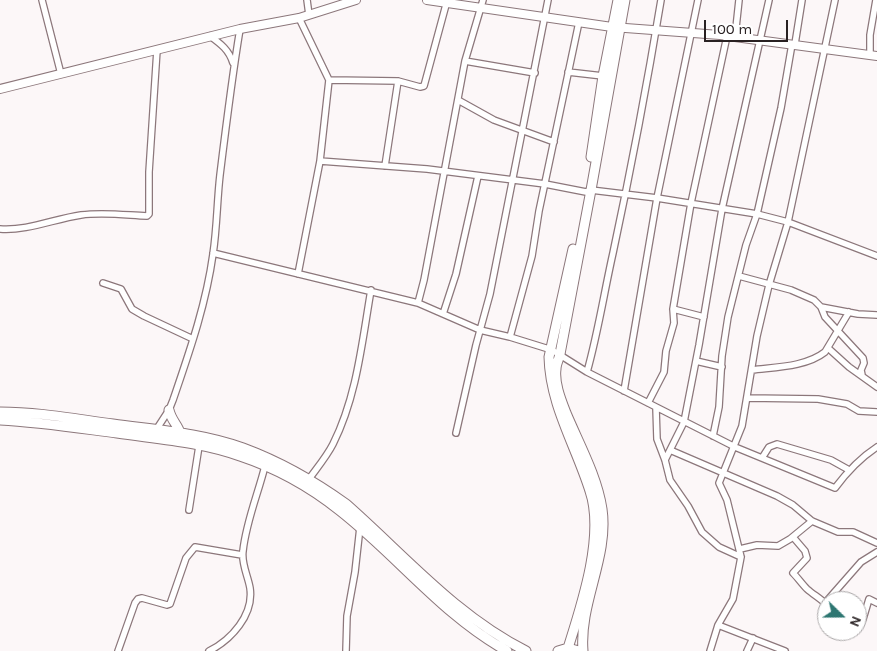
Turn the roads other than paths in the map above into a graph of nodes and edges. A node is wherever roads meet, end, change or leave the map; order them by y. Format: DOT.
graph roads {
  1 [pos="42,0"];
  2 [pos="307,0"];
  3 [pos="356,0"];
  4 [pos="427,0"];
  5 [pos="483,0"];
  6 [pos="548,0"];
  7 [pos="618,0"];
  8 [pos="625,0"];
  9 [pos="661,0"];
  10 [pos="698,0"];
  11 [pos="739,0"];
  12 [pos="769,0"];
  13 [pos="802,0"];
  14 [pos="835,0"];
  15 [pos="876,0"];
  16 [pos="447,2"];
  17 [pos="482,9"];
  18 [pos="309,15"];
  19 [pos="545,16"];
  20 [pos="299,18"];
  21 [pos="579,22"];
  22 [pos="616,27"];
  23 [pos="240,29"];
  24 [pos="656,30"];
  25 [pos="692,32"];
  26 [pos="210,36"];
  27 [pos="731,36"];
  28 [pos="761,40"];
  29 [pos="794,44"];
  30 [pos="825,48"];
  31 [pos="157,50"];
  32 [pos="873,55"];
  33 [pos="466,61"];
  34 [pos="234,65"];
  35 [pos="568,72"];
  36 [pos="535,73"];
  37 [pos="60,74"];
  38 [pos="603,76"];
  39 [pos="329,80"];
  40 [pos="398,81"];
  41 [pos="0,89"];
  42 [pos="458,100"];
  43 [pos="522,130"];
  44 [pos="554,142"];
  45 [pos="320,160"];
  46 [pos="385,166"];
  47 [pos="444,171"];
  48 [pos="478,176"];
  49 [pos="512,180"];
  50 [pos="545,184"];
  51 [pos="589,191"];
  52 [pos="626,194"];
  53 [pos="657,198"];
  54 [pos="691,203"];
  55 [pos="722,208"];
  56 [pos="757,214"];
  57 [pos="788,222"];
  58 [pos="0,229"];
  59 [pos="213,253"];
  60 [pos="877,256"];
  61 [pos="298,274"];
  62 [pos="739,276"];
  63 [pos="103,283"];
  64 [pos="769,285"];
  65 [pos="371,290"];
  66 [pos="418,302"];
  67 [pos="821,307"];
  68 [pos="673,309"];
  69 [pos="849,312"];
  70 [pos="443,314"];
  71 [pos="877,315"];
  72 [pos="704,317"];
  73 [pos="480,330"];
  74 [pos="838,332"];
  75 [pos="510,337"];
  76 [pos="193,339"];
  77 [pos="828,348"];
  78 [pos="556,352"];
  79 [pos="696,361"];
  80 [pos="722,366"];
  81 [pos="752,370"];
  82 [pos="587,372"];
  83 [pos="862,375"];
  84 [pos="877,388"];
  85 [pos="624,391"];
  86 [pos="747,398"];
  87 [pos="648,403"];
  88 [pos="656,408"];
  89 [pos="169,410"];
  90 [pos="0,412"];
  91 [pos="877,412"];
  92 [pos="0,420"];
  93 [pos="684,422"];
  94 [pos="156,430"];
  95 [pos="180,433"];
  96 [pos="456,433"];
  97 [pos="713,436"];
  98 [pos="200,446"];
  99 [pos="735,447"];
  100 [pos="877,447"];
  101 [pos="670,450"];
  102 [pos="762,458"];
  103 [pos="665,460"];
  104 [pos="266,466"];
  105 [pos="849,470"];
  106 [pos="723,473"];
  107 [pos="309,479"];
  108 [pos="189,510"];
  109 [pos="812,521"];
  110 [pos="360,528"];
  111 [pos="793,537"];
  112 [pos="877,543"];
  113 [pos="740,549"];
  114 [pos="877,552"];
  115 [pos="242,555"];
  116 [pos="741,557"];
  117 [pos="837,591"];
  118 [pos="817,596"];
  119 [pos="877,603"];
  120 [pos="867,606"];
  121 [pos="718,625"];
  122 [pos="753,638"];
  123 [pos="568,648"];
  124 [pos="118,651"];
  125 [pos="209,651"];
  126 [pos="346,651"];
  127 [pos="508,651"];
  128 [pos="526,651"];
  129 [pos="558,651"];
  130 [pos="581,651"];
  131 [pos="710,651"];
  132 [pos="747,651"];
  133 [pos="785,651"];
  1 -- 37 [label="street"];
  2 -- 18 [label="street"];
  3 -- 18 [label="main road"];
  4 -- 16 [label="main road"];
  5 -- 17 [label="street"];
  6 -- 19 [label="street"];
  7 -- 22 [label="main road"];
  8 -- 22 [label="main road"];
  9 -- 24 [label="street"];
  10 -- 25 [label="street"];
  11 -- 27 [label="street"];
  12 -- 28 [label="street"];
  13 -- 29 [label="street"];
  14 -- 30 [label="street"];
  15 -- 32 [label="street"];
  16 -- 17 [label="main road"];
  16 -- 40 [label="street"];
  17 -- 19 [label="main road"];
  17 -- 33 [label="street"];
  18 -- 20 [label="main road"];
  19 -- 21 [label="main road"];
  19 -- 36 [label="street"];
  20 -- 23 [label="main road"];
  20 -- 39 [label="street"];
  21 -- 22 [label="main road"];
  21 -- 35 [label="street"];
  22 -- 24 [label="main road"];
  22 -- 38 [label="main road"];
  22 -- 51 [label="main road"];
  23 -- 26 [label="main road"];
  23 -- 34 [label="street"];
  24 -- 25 [label="main road"];
  24 -- 52 [label="street"];
  25 -- 27 [label="main road"];
  25 -- 53 [label="street"];
  26 -- 31 [label="main road"];
  26 -- 34 [label="street"];
  27 -- 28 [label="main road"];
  27 -- 54 [label="street"];
  28 -- 29 [label="main road"];
  28 -- 55 [label="street"];
  29 -- 30 [label="main road"];
  29 -- 56 [label="street"];
  30 -- 32 [label="main road"];
  30 -- 57 [label="street"];
  31 -- 37 [label="main road"];
  31 -- 58 [label="street"];
  33 -- 36 [label="street"];
  33 -- 42 [label="street"];
  34 -- 59 [label="street"];
  35 -- 38 [label="street"];
  35 -- 44 [label="street"];
  36 -- 43 [label="street"];
  37 -- 41 [label="main road"];
  38 -- 51 [label="main road"];
  39 -- 40 [label="street"];
  39 -- 45 [label="street"];
  40 -- 46 [label="street"];
  42 -- 43 [label="street"];
  42 -- 47 [label="street"];
  43 -- 44 [label="street"];
  43 -- 49 [label="street"];
  44 -- 50 [label="street"];
  45 -- 46 [label="street"];
  45 -- 61 [label="street"];
  46 -- 47 [label="street"];
  47 -- 48 [label="street"];
  47 -- 66 [label="street"];
  48 -- 49 [label="street"];
  48 -- 70 [label="street"];
  49 -- 50 [label="street"];
  49 -- 73 [label="street"];
  50 -- 51 [label="street"];
  50 -- 75 [label="street"];
  51 -- 52 [label="street"];
  51 -- 78 [label="main road"];
  52 -- 53 [label="street"];
  52 -- 82 [label="street"];
  53 -- 54 [label="street"];
  53 -- 85 [label="street"];
  54 -- 55 [label="street"];
  54 -- 68 [label="street"];
  55 -- 56 [label="street"];
  55 -- 72 [label="street"];
  56 -- 57 [label="street"];
  56 -- 62 [label="street"];
  57 -- 60 [label="street"];
  57 -- 64 [label="street"];
  59 -- 61 [label="street"];
  59 -- 76 [label="street"];
  61 -- 65 [label="street"];
  62 -- 64 [label="street"];
  62 -- 80 [label="street"];
  63 -- 76 [label="street"];
  64 -- 67 [label="street"];
  64 -- 81 [label="street"];
  65 -- 66 [label="street"];
  65 -- 107 [label="street"];
  66 -- 70 [label="street"];
  67 -- 69 [label="street"];
  67 -- 74 [label="street"];
  68 -- 72 [label="street"];
  68 -- 87 [label="street"];
  69 -- 71 [label="street"];
  69 -- 74 [label="street"];
  70 -- 73 [label="street"];
  72 -- 79 [label="street"];
  73 -- 75 [label="street"];
  73 -- 96 [label="street"];
  74 -- 77 [label="street"];
  74 -- 83 [label="street"];
  75 -- 78 [label="street"];
  76 -- 89 [label="street"];
  77 -- 81 [label="street"];
  77 -- 83 [label="street"];
  78 -- 82 [label="street"];
  78 -- 123 [label="main road"];
  78 -- 130 [label="main road"];
  79 -- 80 [label="street"];
  79 -- 93 [label="street"];
  80 -- 97 [label="street"];
  81 -- 86 [label="street"];
  82 -- 85 [label="street"];
  83 -- 84 [label="street"];
  85 -- 87 [label="street"];
  86 -- 91 [label="street"];
  86 -- 99 [label="street"];
  87 -- 88 [label="street"];
  88 -- 93 [label="street"];
  88 -- 103 [label="street"];
  89 -- 94 [label="street"];
  89 -- 95 [label="main road"];
  90 -- 94 [label="main road"];
  92 -- 98 [label="main road"];
  93 -- 97 [label="street"];
  93 -- 101 [label="street"];
  94 -- 95 [label="main road"];
  95 -- 107 [label="main road"];
  97 -- 99 [label="street"];
  98 -- 104 [label="main road"];
  98 -- 108 [label="street"];
  99 -- 102 [label="street"];
  99 -- 106 [label="street"];
  100 -- 105 [label="street"];
  101 -- 103 [label="street"];
  101 -- 106 [label="street"];
  102 -- 105 [label="street"];
  102 -- 105 [label="street"];
  103 -- 116 [label="street"];
  104 -- 110 [label="main road"];
  104 -- 115 [label="street"];
  106 -- 109 [label="street"];
  106 -- 113 [label="street"];
  107 -- 128 [label="main road"];
  109 -- 111 [label="street"];
  109 -- 112 [label="street"];
  110 -- 126 [label="street"];
  110 -- 127 [label="main road"];
  111 -- 113 [label="street"];
  111 -- 118 [label="street"];
  113 -- 116 [label="street"];
  114 -- 117 [label="street"];
  115 -- 124 [label="street"];
  115 -- 125 [label="street"];
  116 -- 121 [label="street"];
  119 -- 120 [label="street"];
  121 -- 122 [label="street"];
  121 -- 131 [label="street"];
  122 -- 132 [label="street"];
  122 -- 133 [label="street"];
  123 -- 129 [label="main road"];
  123 -- 130 [label="main road"];
}
